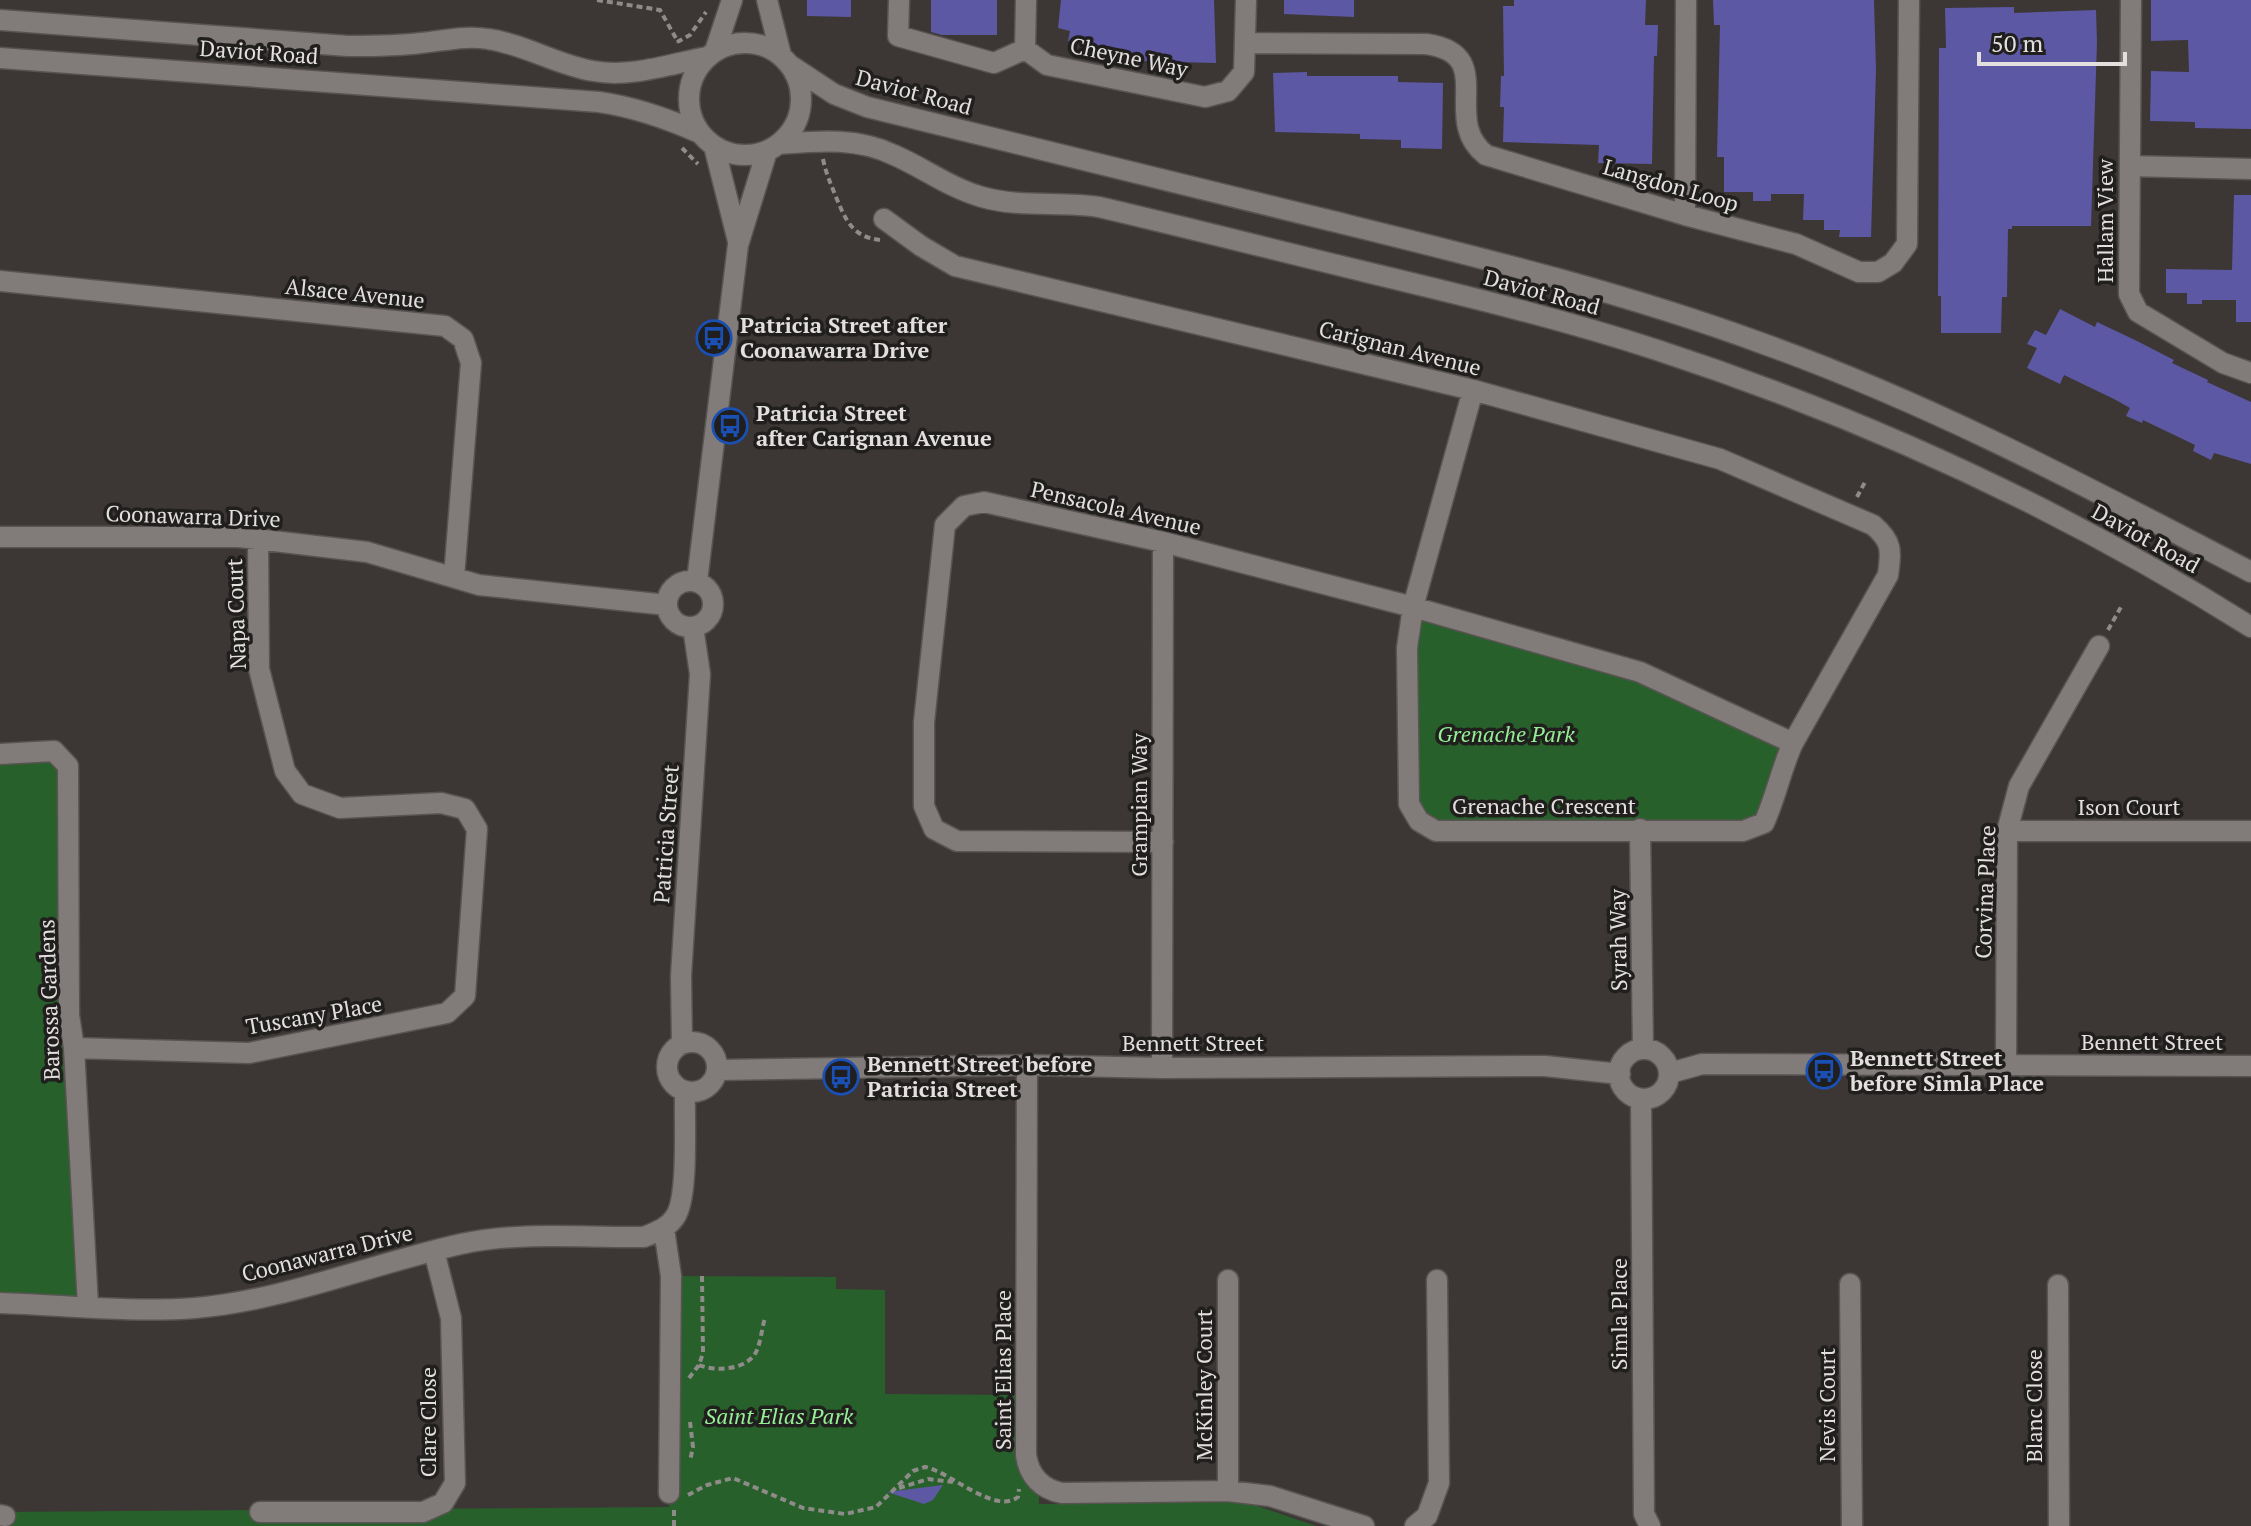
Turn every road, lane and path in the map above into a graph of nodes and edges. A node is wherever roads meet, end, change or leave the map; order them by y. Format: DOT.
graph roads {
  1 [pos="597,0"];
  2 [pos="732,0"];
  3 [pos="767,0"];
  4 [pos="899,0"];
  5 [pos="1026,0"];
  6 [pos="1246,0"];
  7 [pos="1686,0"];
  8 [pos="1909,0"];
  9 [pos="2131,0"];
  10 [pos="710,5"];
  11 [pos="0,20"];
  12 [pos="678,42"];
  13 [pos="1246,43"];
  14 [pos="667,44"];
  15 [pos="1025,49"];
  16 [pos="711,54"];
  17 [pos="0,58"];
  18 [pos="786,60"];
  19 [pos="707,140"];
  20 [pos="773,148"];
  21 [pos="2130,166"];
  22 [pos="2251,169"];
  23 [pos="1685,215"];
  24 [pos="884,219"];
  25 [pos="738,245"];
  26 [pos="0,281"];
  27 [pos="2251,373"];
  28 [pos="1473,390"];
  29 [pos="0,537"];
  30 [pos="258,539"];
  31 [pos="1163,542"];
  32 [pos="1891,552"];
  33 [pos="2251,572"];
  34 [pos="454,577"];
  35 [pos="697,581"];
  36 [pos="667,605"];
  37 [pos="1413,607"];
  38 [pos="2121,607"];
  39 [pos="693,627"];
  40 [pos="2251,627"];
  41 [pos="2099,646"];
  42 [pos="1793,743"];
  43 [pos="0,754"];
  44 [pos="1640,829"];
  45 [pos="2007,831"];
  46 [pos="2251,831"];
  47 [pos="1163,842"];
  48 [pos="471,908"];
  49 [pos="682,1044"];
  50 [pos="74,1048"];
  51 [pos="1643,1049"];
  52 [pos="1027,1065"];
  53 [pos="2006,1065"];
  54 [pos="2251,1066"];
  55 [pos="1162,1068"];
  56 [pos="718,1070"];
  57 [pos="1670,1073"];
  58 [pos="1620,1074"];
  59 [pos="685,1091"];
  60 [pos="1641,1100"];
  61 [pos="664,1229"];
  62 [pos="434,1251"];
  63 [pos="702,1276"];
  64 [pos="1228,1280"];
  65 [pos="1437,1280"];
  66 [pos="1850,1284"];
  67 [pos="2058,1285"];
  68 [pos="0,1303"];
  69 [pos="88,1306"];
  70 [pos="765,1318"];
  71 [pos="699,1365"];
  72 [pos="684,1384"];
  73 [pos="686,1415"];
  74 [pos="688,1469"];
  75 [pos="963,1485"];
  76 [pos="897,1488"];
  77 [pos="1228,1491"];
  78 [pos="677,1495"];
  79 [pos="1016,1500"];
  80 [pos="260,1512"];
  81 [pos="1364,1526"];
  82 [pos="1415,1526"];
  83 [pos="1650,1526"];
  84 [pos="1852,1526"];
  85 [pos="2059,1526"];
  1 -- 12 [label="path"];
  2 -- 16 [label="street"];
  3 -- 18 [label="street"];
  4 -- 15 [label="street"];
  5 -- 15 [label="street"];
  6 -- 13 [label="street, Cheyne Way"];
  7 -- 23 [label="street"];
  8 -- 23 [label="street, Langdon Loop"];
  9 -- 21 [label="street, Hallam View"];
  10 -- 12 [label="path"];
  11 -- 16 [label="street, Daviot Road"];
  12 -- 14 [label="path"];
  13 -- 15 [label="street, Cheyne Way"];
  13 -- 23 [label="street, Langdon Loop"];
  16 -- 18 [label="street"];
  16 -- 19 [label="street"];
  17 -- 19 [label="street, Daviot Road"];
  18 -- 20 [label="street"];
  18 -- 33 [label="street, Daviot Road"];
  19 -- 20 [label="street"];
  19 -- 25 [label="street"];
  20 -- 25 [label="street"];
  20 -- 40 [label="street, Daviot Road"];
  21 -- 22 [label="street"];
  21 -- 27 [label="street, Hallam View"];
  24 -- 28 [label="street, Carignan Avenue"];
  25 -- 35 [label="street"];
  26 -- 34 [label="street, Alsace Avenue"];
  28 -- 32 [label="street, Carignan Avenue"];
  28 -- 37 [label="street, Grenache Crescent"];
  29 -- 30 [label="street, Coonawarra Drive"];
  30 -- 34 [label="street, Coonawarra Drive"];
  30 -- 48 [label="street, Napa Court"];
  31 -- 37 [label="street, Pensacola Avenue"];
  31 -- 47 [label="street, Grampian Way"];
  31 -- 47 [label="street, Pensacola Avenue"];
  32 -- 42 [label="street, Grenache Crescent"];
  34 -- 36 [label="street, Coonawarra Drive"];
  35 -- 36 [label="street"];
  35 -- 39 [label="street"];
  36 -- 39 [label="street"];
  37 -- 42 [label="street, Pensacola Avenue"];
  37 -- 44 [label="street, Grenache Crescent"];
  38 -- 41 [label="path"];
  39 -- 49 [label="street, Patricia Street"];
  41 -- 45 [label="street, Corvina Place"];
  42 -- 44 [label="street, Grenache Crescent"];
  43 -- 50 [label="street, Barossa Gardens"];
  44 -- 51 [label="street, Syrah Way"];
  45 -- 46 [label="street, Ison Court"];
  45 -- 53 [label="street, Corvina Place"];
  47 -- 55 [label="street, Grampian Way"];
  48 -- 50 [label="street, Tuscany Place"];
  49 -- 56 [label="street"];
  49 -- 59 [label="street"];
  50 -- 69 [label="street, Barossa Gardens"];
  51 -- 57 [label="street"];
  51 -- 58 [label="street"];
  52 -- 55 [label="street, Bennett Street"];
  52 -- 56 [label="street, Bennett Street"];
  52 -- 77 [label="street, Saint Elias Place"];
  53 -- 54 [label="street, Bennett Street"];
  53 -- 57 [label="street, Bennett Street"];
  55 -- 58 [label="street, Bennett Street"];
  56 -- 59 [label="street"];
  57 -- 60 [label="street"];
  58 -- 60 [label="street"];
  59 -- 61 [label="street"];
  60 -- 83 [label="street, Simla Place"];
  61 -- 62 [label="street, Coonawarra Drive"];
  61 -- 78 [label="street"];
  62 -- 69 [label="street, Coonawarra Drive"];
  62 -- 80 [label="street, Clare Close"];
  63 -- 71 [label="path"];
  64 -- 77 [label="street, McKinley Court"];
  65 -- 82 [label="street"];
  66 -- 84 [label="street, Nevis Court"];
  67 -- 85 [label="street, Blanc Close"];
  68 -- 69 [label="street, Coonawarra Drive"];
  70 -- 71 [label="path"];
  71 -- 72 [label="path"];
  73 -- 74 [label="path"];
  75 -- 76 [label="path"];
  75 -- 76 [label="path"];
  75 -- 79 [label="path"];
  76 -- 78 [label="path"];
  77 -- 81 [label="street, Saint Elias Place"];
}
